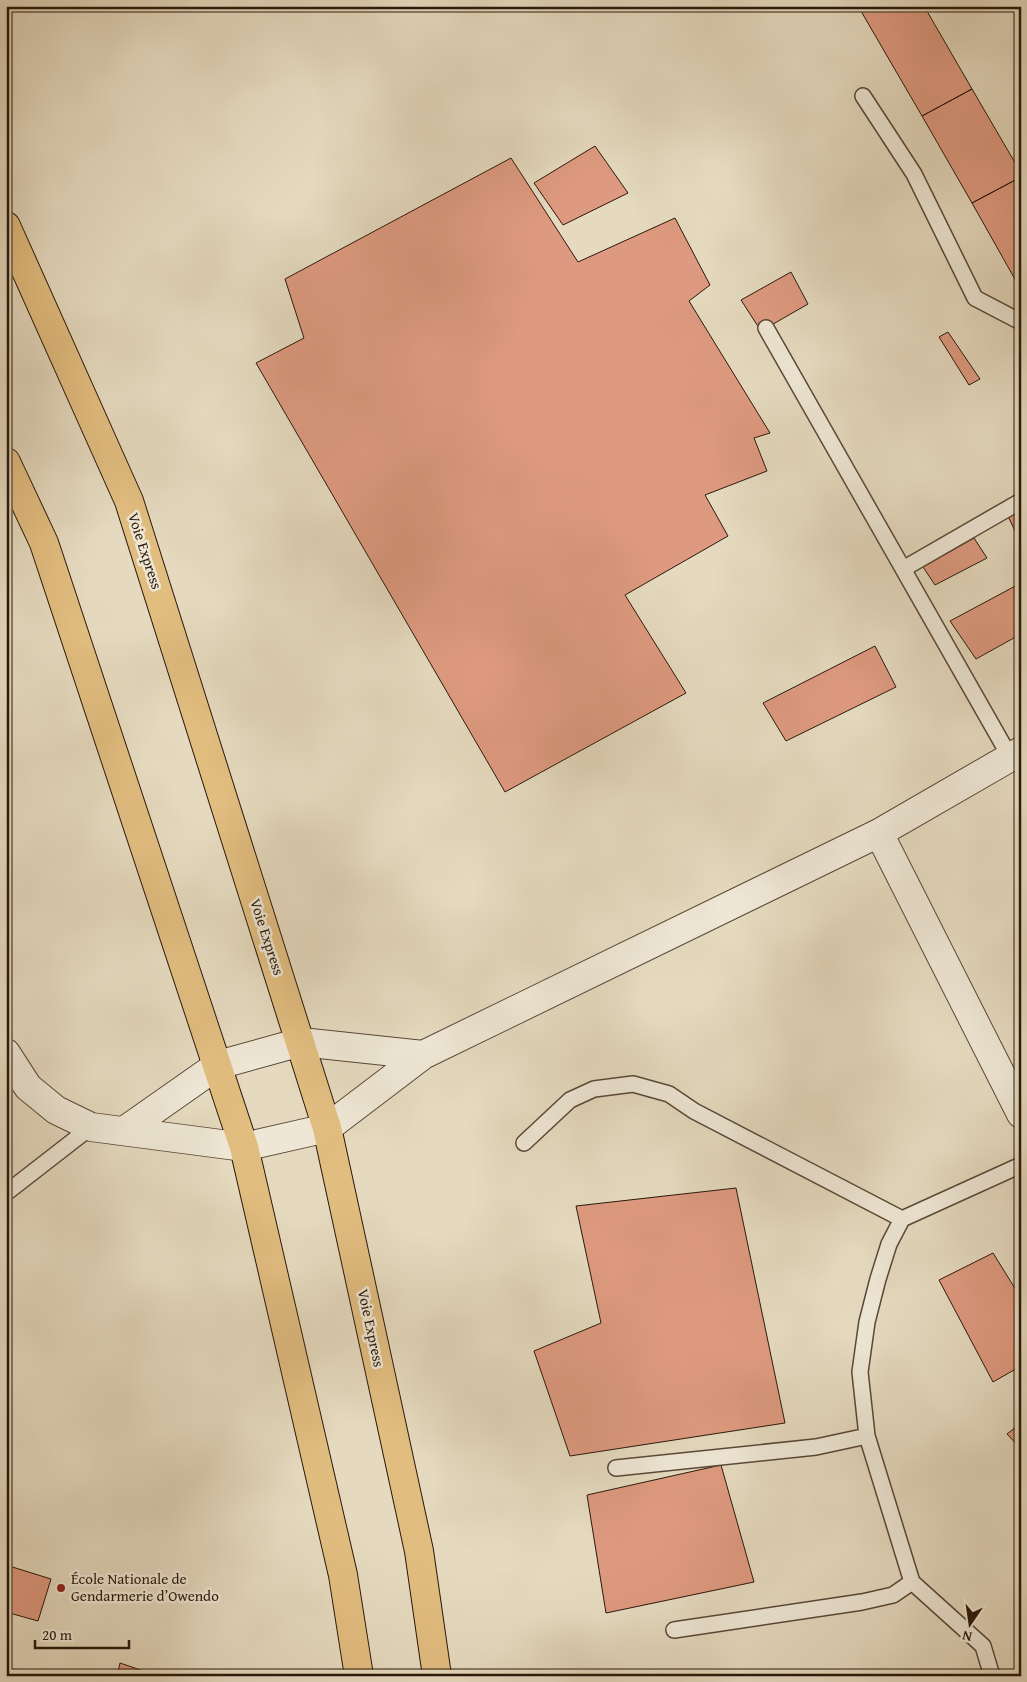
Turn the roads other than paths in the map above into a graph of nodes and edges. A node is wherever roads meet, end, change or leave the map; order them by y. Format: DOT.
graph roads {
  1 [pos="863,96"];
  2 [pos="6,226"];
  3 [pos="1021,322"];
  4 [pos="766,328"];
  5 [pos="6,462"];
  6 [pos="1021,501"];
  7 [pos="903,569"];
  8 [pos="1016,754"];
  9 [pos="878,833"];
  10 [pos="301,1042"];
  11 [pos="6,1052"];
  12 [pos="423,1055"];
  13 [pos="218,1065"];
  14 [pos="1021,1114"];
  15 [pos="91,1127"];
  16 [pos="327,1128"];
  17 [pos="124,1130"];
  18 [pos="524,1143"];
  19 [pos="244,1147"];
  20 [pos="1021,1165"];
  21 [pos="6,1193"];
  22 [pos="902,1219"];
  23 [pos="866,1436"];
  24 [pos="616,1468"];
  25 [pos="912,1582"];
  26 [pos="674,1630"];
  27 [pos="359,1676"];
  28 [pos="438,1676"];
  29 [pos="992,1676"];
  1 -- 3 [label="lane"];
  2 -- 10 [label="highway, Voie Express"];
  4 -- 7 [label="lane"];
  5 -- 13 [label="highway"];
  6 -- 7 [label="lane"];
  7 -- 8 [label="lane"];
  8 -- 9 [label="street"];
  9 -- 12 [label="street"];
  9 -- 14 [label="street"];
  10 -- 12 [label="street"];
  10 -- 13 [label="street"];
  10 -- 16 [label="highway, Voie Express"];
  11 -- 15 [label="street"];
  12 -- 16 [label="street"];
  13 -- 17 [label="street"];
  13 -- 19 [label="highway"];
  15 -- 17 [label="street"];
  15 -- 21 [label="lane"];
  16 -- 19 [label="street"];
  16 -- 28 [label="highway, Voie Express"];
  17 -- 19 [label="street"];
  18 -- 22 [label="lane"];
  19 -- 27 [label="highway"];
  20 -- 22 [label="lane"];
  22 -- 23 [label="lane"];
  23 -- 24 [label="lane"];
  23 -- 25 [label="lane"];
  25 -- 26 [label="lane"];
  25 -- 29 [label="lane"];
}
